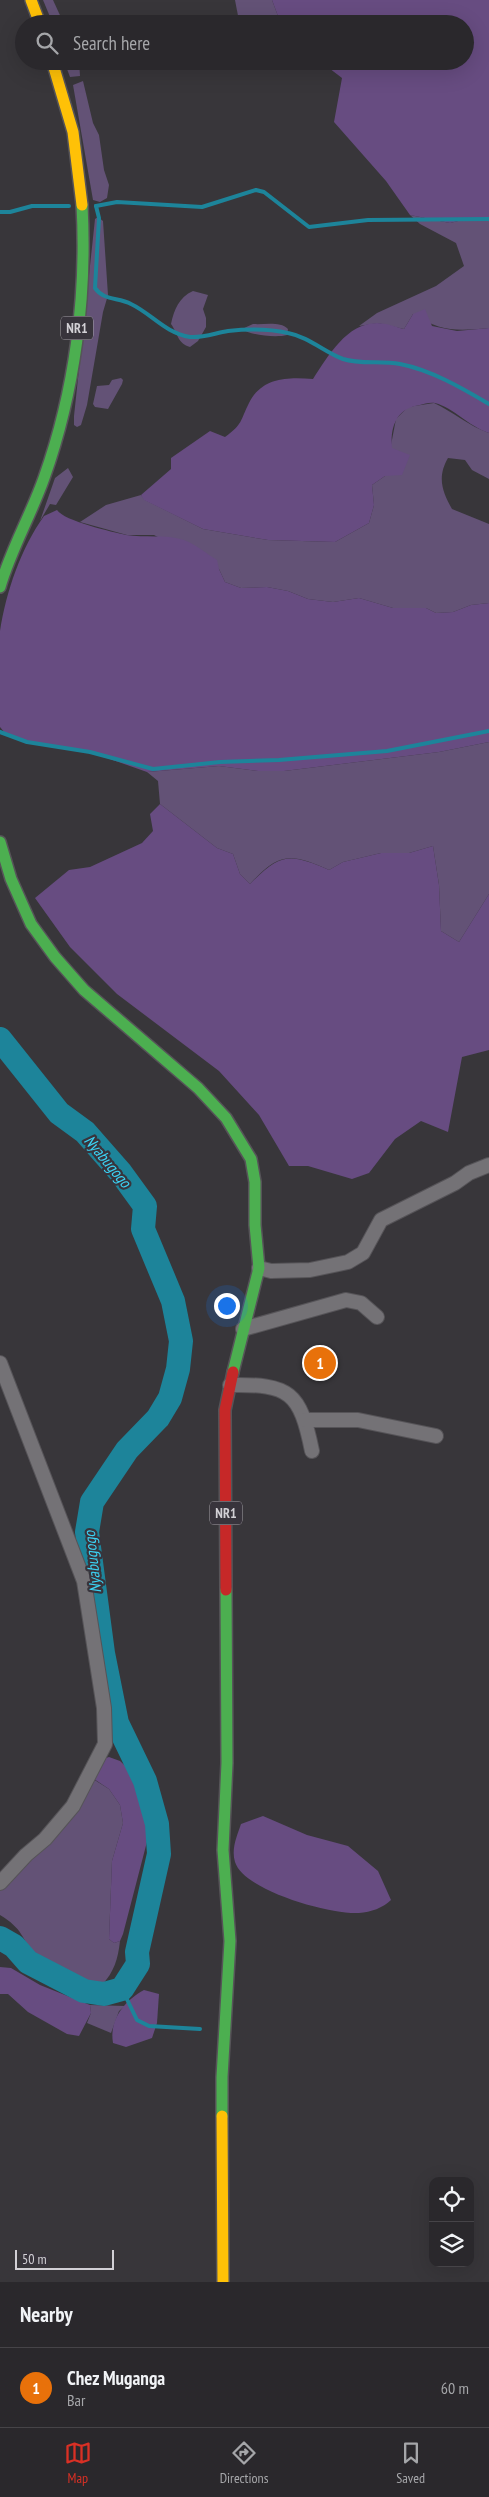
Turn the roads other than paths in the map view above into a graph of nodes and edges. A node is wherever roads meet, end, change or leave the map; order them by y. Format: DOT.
graph roads {
  1 [pos="31,0"];
  2 [pos="37,15"];
  3 [pos="55,70"];
  4 [pos="0,586"];
  5 [pos="0,842"];
  6 [pos="489,1165"];
  7 [pos="259,1268"];
  8 [pos="377,1317"];
  9 [pos="243,1329"];
  10 [pos="0,1363"];
  11 [pos="230,1385"];
  12 [pos="306,1420"];
  13 [pos="436,1436"];
  14 [pos="312,1451"];
  15 [pos="0,1883"];
  16 [pos="223,2282"];
  1 -- 2 [label="highway"];
  3 -- 4 [label="highway, NR1"];
  5 -- 7 [label="highway, NR1"];
  6 -- 7 [label="street"];
  7 -- 9 [label="highway, NR1"];
  8 -- 9 [label="street"];
  9 -- 11 [label="highway, NR1"];
  10 -- 15 [label="street"];
  11 -- 12 [label="street"];
  11 -- 16 [label="highway, NR1"];
  12 -- 13 [label="street"];
  12 -- 14 [label="street"];
}
